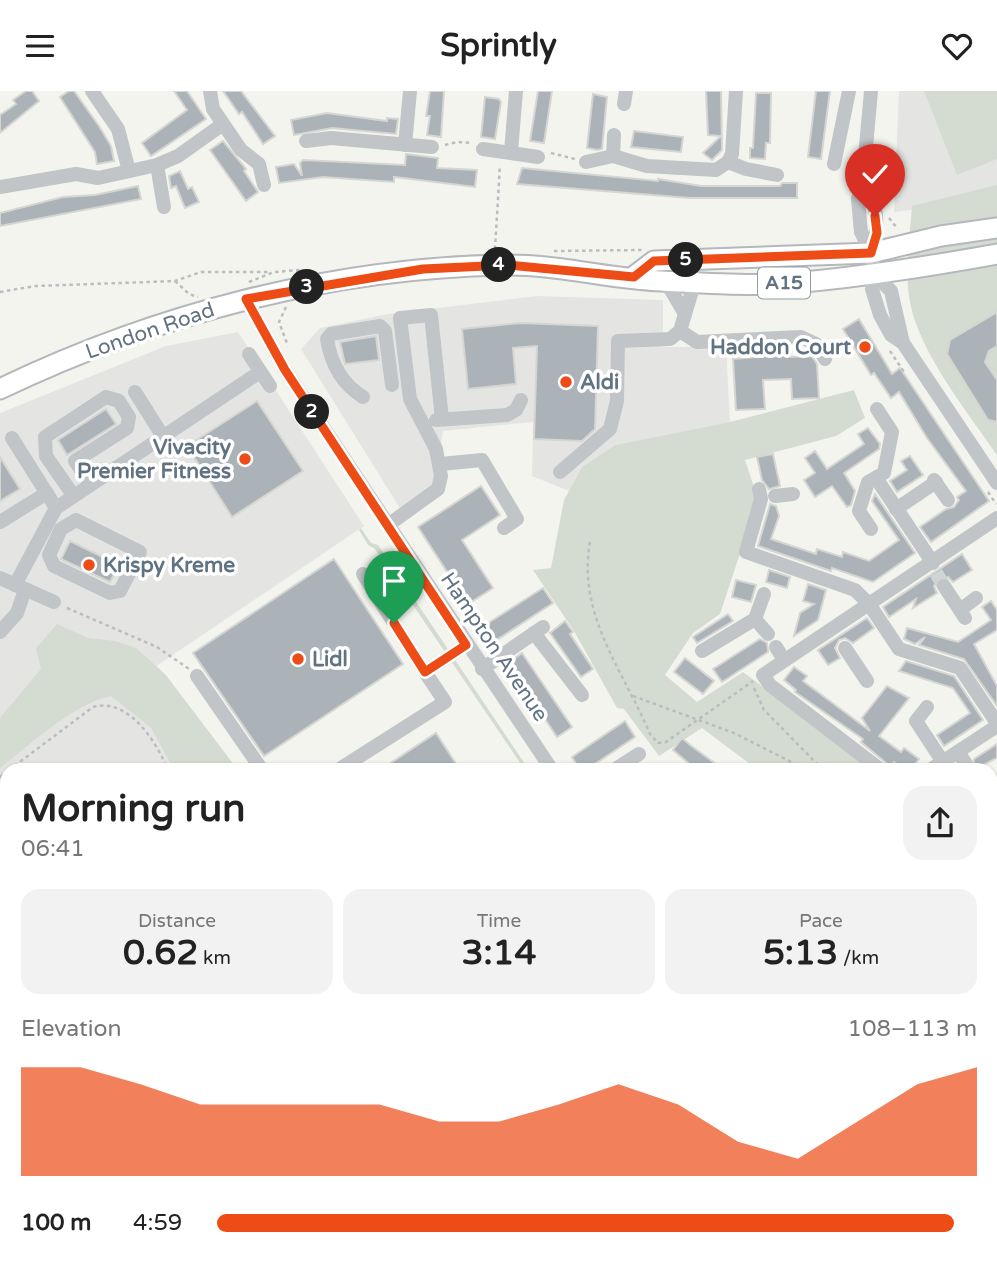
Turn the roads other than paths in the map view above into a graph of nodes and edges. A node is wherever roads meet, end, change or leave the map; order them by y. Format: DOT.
graph roads {
  1 [pos="92,91"];
  2 [pos="210,91"];
  3 [pos="410,91"];
  4 [pos="516,91"];
  5 [pos="736,91"];
  6 [pos="849,91"];
  7 [pos="871,91"];
  8 [pos="223,124"];
  9 [pos="614,135"];
  10 [pos="306,141"];
  11 [pos="405,145"];
  12 [pos="432,147"];
  13 [pos="483,149"];
  14 [pos="511,152"];
  15 [pos="540,154"];
  16 [pos="613,156"];
  17 [pos="586,162"];
  18 [pos="728,162"];
  19 [pos="834,164"];
  20 [pos="157,166"];
  21 [pos="129,171"];
  22 [pos="777,175"];
  23 [pos="264,185"];
  24 [pos="0,187"];
  25 [pos="164,207"];
  26 [pos="997,228"];
  27 [pos="871,253"];
  28 [pos="997,254"];
  29 [pos="694,260"];
  30 [pos="874,274"];
  31 [pos="634,277"];
  32 [pos="662,281"];
  33 [pos="693,282"];
  34 [pos="246,299"];
  35 [pos="685,314"];
  36 [pos="680,331"];
  37 [pos="249,354"];
  38 [pos="825,359"];
  39 [pos="260,372"];
  40 [pos="392,384"];
  41 [pos="270,386"];
  42 [pos="1,388"];
  43 [pos="135,392"];
  44 [pos="363,397"];
  45 [pos="521,400"];
  46 [pos="877,409"];
  47 [pos="442,419"];
  48 [pos="424,422"];
  49 [pos="162,435"];
  50 [pos="12,438"];
  51 [pos="441,470"];
  52 [pos="560,472"];
  53 [pos="876,478"];
  54 [pos="90,483"];
  55 [pos="992,488"];
  56 [pos="47,493"];
  57 [pos="793,494"];
  58 [pos="73,495"];
  59 [pos="948,501"];
  60 [pos="56,508"];
  61 [pos="897,509"];
  62 [pos="997,518"];
  63 [pos="0,522"];
  64 [pos="388,525"];
  65 [pos="503,528"];
  66 [pos="871,529"];
  67 [pos="140,552"];
  68 [pos="933,567"];
  69 [pos="363,574"];
  70 [pos="0,578"];
  71 [pos="944,586"];
  72 [pos="20,587"];
  73 [pos="764,594"];
  74 [pos="976,598"];
  75 [pos="54,602"];
  76 [pos="869,604"];
  77 [pos="755,619"];
  78 [pos="0,632"];
  79 [pos="768,634"];
  80 [pos="838,638"];
  81 [pos="466,645"];
  82 [pos="702,652"];
  83 [pos="482,669"];
  84 [pos="425,672"];
  85 [pos="197,676"];
  86 [pos="867,681"];
  87 [pos="582,695"];
  88 [pos="927,707"];
  89 [pos="997,724"];
  90 [pos="639,754"];
  91 [pos="257,763"];
  92 [pos="349,763"];
  93 [pos="547,763"];
  94 [pos="625,763"];
  95 [pos="872,763"];
  96 [pos="935,763"];
  97 [pos="946,763"];
  1 -- 21 [label="street"];
  2 -- 8 [label="street"];
  3 -- 11 [label="street"];
  4 -- 14 [label="street"];
  5 -- 18 [label="street"];
  6 -- 19 [label="street"];
  7 -- 27 [label="street"];
  8 -- 20 [label="street"];
  8 -- 23 [label="street"];
  9 -- 16 [label="street"];
  10 -- 11 [label="street"];
  11 -- 12 [label="street"];
  13 -- 14 [label="street"];
  14 -- 15 [label="street"];
  16 -- 17 [label="street"];
  16 -- 18 [label="street"];
  18 -- 22 [label="street"];
  20 -- 21 [label="street"];
  20 -- 25 [label="street"];
  21 -- 24 [label="street"];
  26 -- 27 [label="main road, A15"];
  27 -- 29 [label="main road, A15"];
  27 -- 30 [label="street"];
  28 -- 30 [label="main road, London Road / A15"];
  29 -- 31 [label="main road, A15"];
  29 -- 33 [label="street"];
  30 -- 33 [label="main road, London Road / A15"];
  30 -- 55 [label="street"];
  31 -- 32 [label="main road, London Road / A15"];
  31 -- 34 [label="main road, London Road / A15"];
  32 -- 33 [label="main road, London Road / A15"];
  32 -- 35 [label="street"];
  33 -- 35 [label="street"];
  34 -- 42 [label="main road, London Road / A15"];
  34 -- 64 [label="street, Hampton Avenue"];
  35 -- 36 [label="street"];
  36 -- 38 [label="street"];
  36 -- 52 [label="street"];
  37 -- 39 [label="street"];
  39 -- 41 [label="street"];
  39 -- 49 [label="street"];
  40 -- 44 [label="street"];
  43 -- 49 [label="street"];
  45 -- 47 [label="street"];
  46 -- 53 [label="street"];
  47 -- 48 [label="street"];
  47 -- 48 [label="street"];
  48 -- 51 [label="street"];
  49 -- 54 [label="street"];
  50 -- 56 [label="street"];
  51 -- 64 [label="street"];
  51 -- 65 [label="street"];
  53 -- 61 [label="street"];
  53 -- 66 [label="street"];
  54 -- 58 [label="street"];
  54 -- 58 [label="street"];
  56 -- 60 [label="street"];
  56 -- 63 [label="street"];
  57 -- 76 [label="street"];
  58 -- 60 [label="street"];
  59 -- 61 [label="street"];
  60 -- 72 [label="street"];
  61 -- 68 [label="street"];
  62 -- 68 [label="street"];
  64 -- 81 [label="street, Hampton Avenue"];
  67 -- 67 [label="street"];
  68 -- 76 [label="street"];
  69 -- 84 [label="street"];
  70 -- 72 [label="street"];
  71 -- 74 [label="street"];
  72 -- 75 [label="street"];
  72 -- 78 [label="street"];
  73 -- 77 [label="street"];
  76 -- 80 [label="street"];
  76 -- 89 [label="street"];
  77 -- 79 [label="street"];
  77 -- 82 [label="street"];
  80 -- 86 [label="street"];
  80 -- 95 [label="street"];
  81 -- 83 [label="street, Hampton Avenue"];
  81 -- 84 [label="street"];
  83 -- 87 [label="street"];
  83 -- 93 [label="street, Hampton Avenue"];
  84 -- 92 [label="street"];
  85 -- 91 [label="street"];
  88 -- 96 [label="street"];
  89 -- 97 [label="street"];
  90 -- 94 [label="street"];
}
